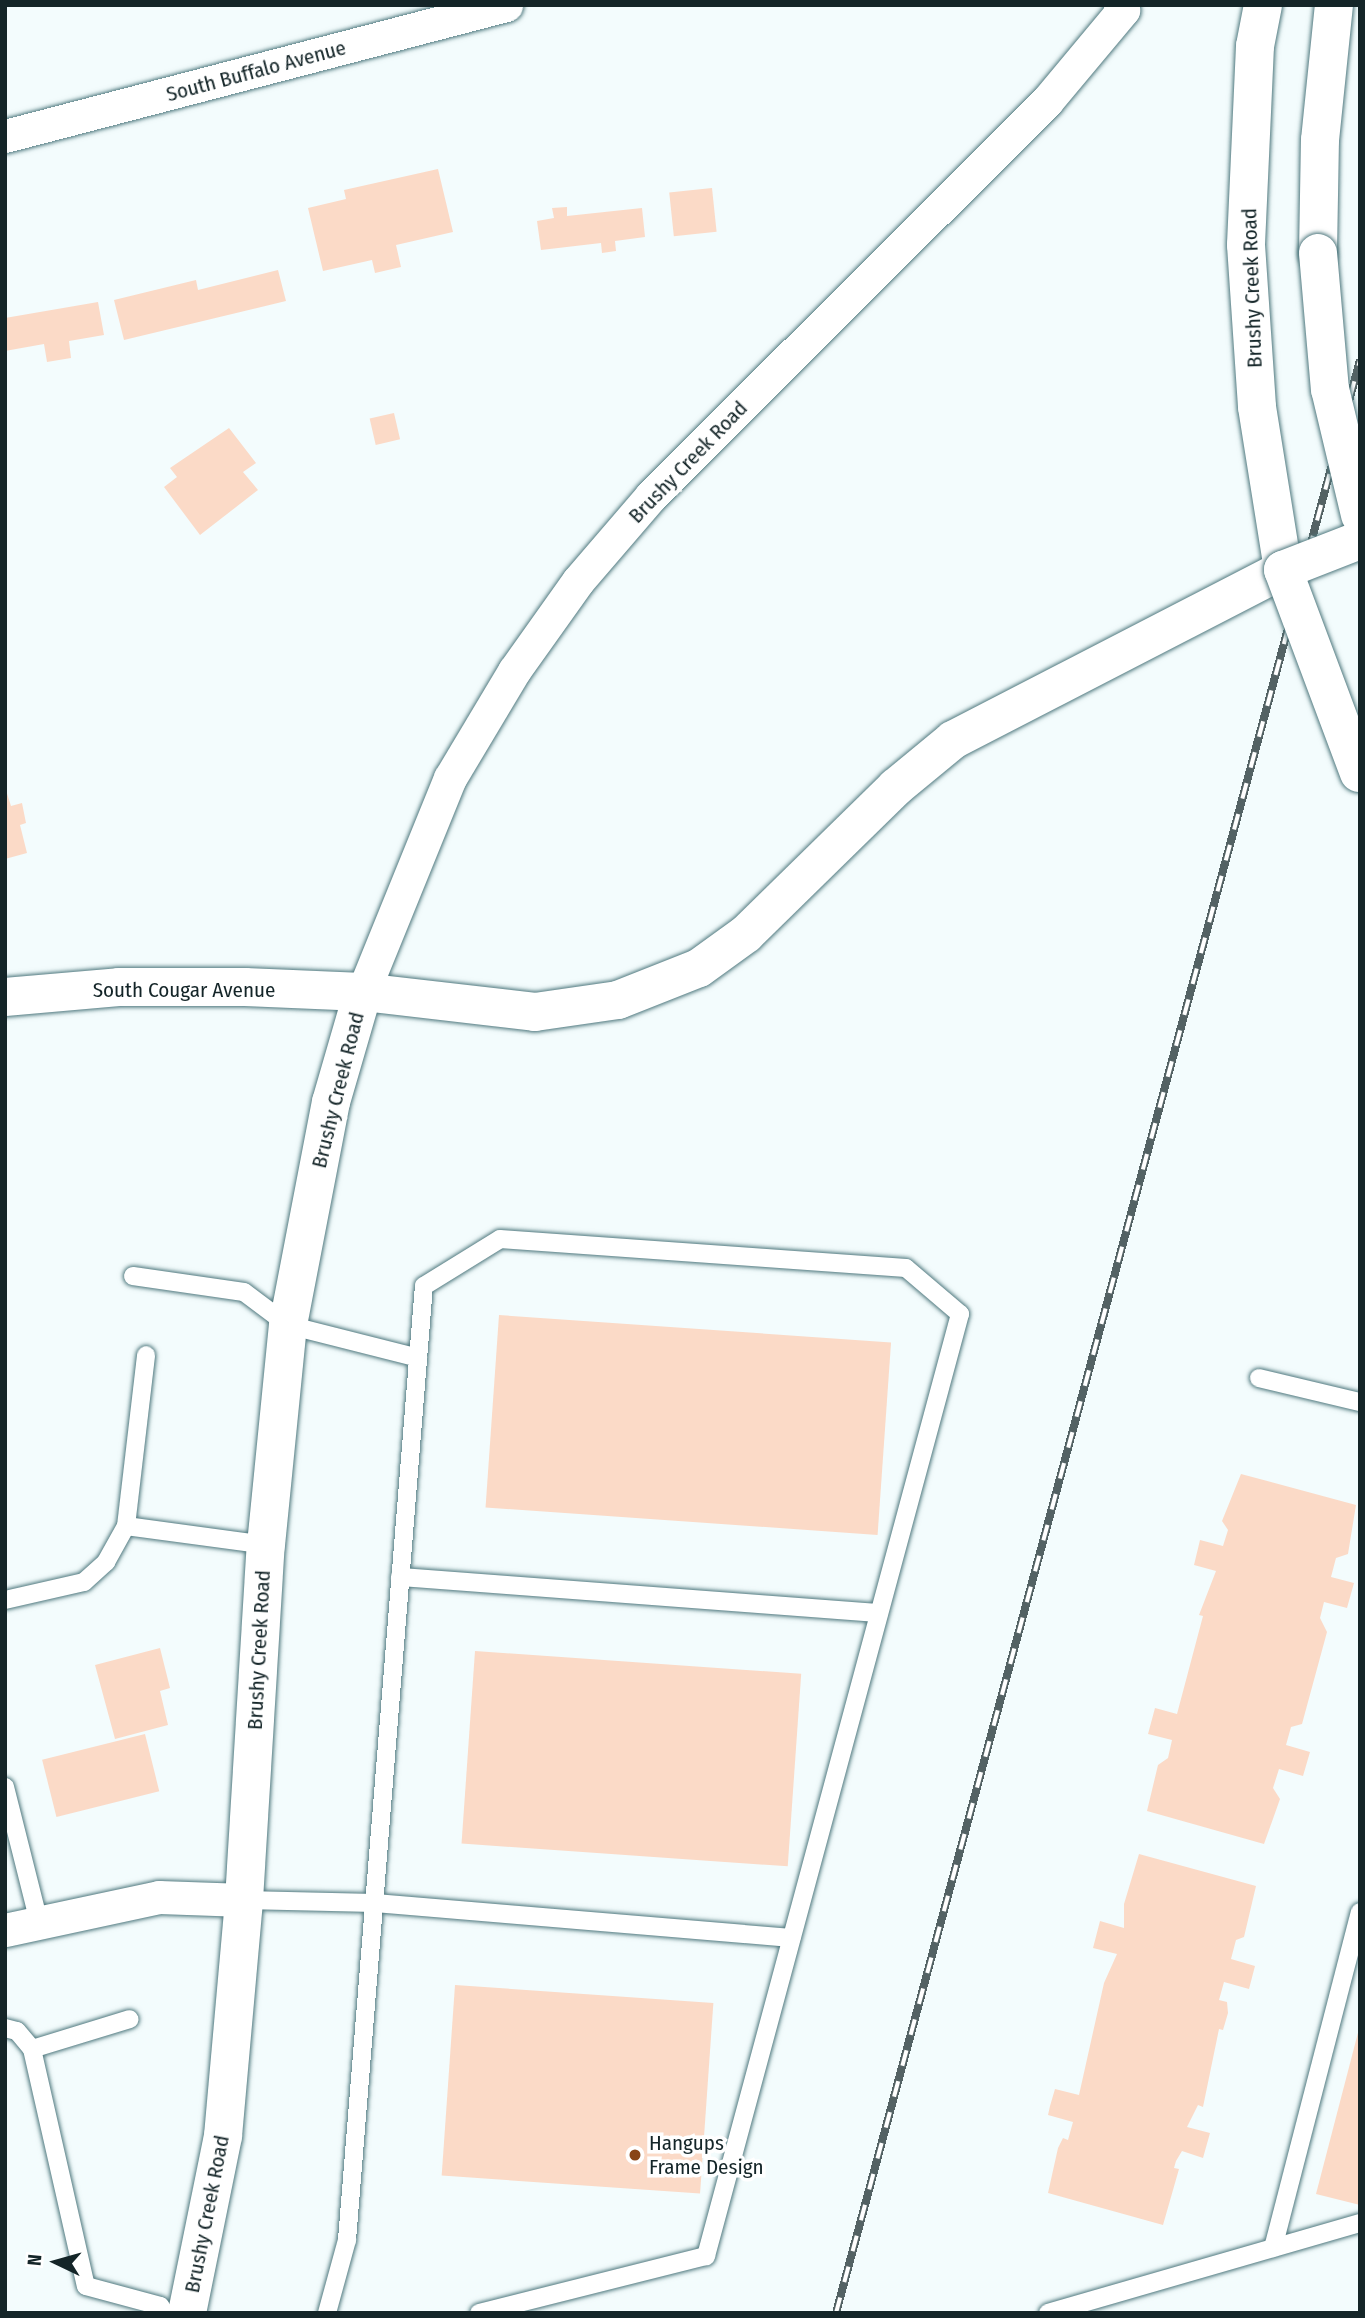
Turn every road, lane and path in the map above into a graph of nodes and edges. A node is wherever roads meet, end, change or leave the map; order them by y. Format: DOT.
graph roads {
  1 [pos="506,5"];
  2 [pos="1263,5"];
  3 [pos="1334,5"];
  4 [pos="1121,8"];
  5 [pos="5,136"];
  6 [pos="1360,515"];
  7 [pos="1360,540"];
  8 [pos="1283,570"];
  9 [pos="1359,774"];
  10 [pos="363,992"];
  11 [pos="5,996"];
  12 [pos="133,1276"];
  13 [pos="288,1325"];
  14 [pos="146,1355"];
  15 [pos="418,1358"];
  16 [pos="1259,1377"];
  17 [pos="1360,1402"];
  18 [pos="125,1526"];
  19 [pos="265,1545"];
  20 [pos="400,1577"];
  21 [pos="5,1601"];
  22 [pos="879,1614"];
  23 [pos="5,1787"];
  24 [pos="244,1900"];
  25 [pos="374,1903"];
  26 [pos="1360,1912"];
  27 [pos="39,1922"];
  28 [pos="5,1930"];
  29 [pos="792,1938"];
  30 [pos="130,2018"];
  31 [pos="5,2028"];
  32 [pos="32,2049"];
  33 [pos="1360,2223"];
  34 [pos="1273,2248"];
  35 [pos="165,2313"];
  36 [pos="187,2313"];
  37 [pos="327,2313"];
  38 [pos="479,2313"];
  39 [pos="1048,2313"];
  1 -- 5 [label="street, South Buffalo Avenue"];
  2 -- 8 [label="street, Brushy Creek Road"];
  3 -- 6 [label="street, bridge"];
  4 -- 10 [label="street, Brushy Creek Road"];
  7 -- 8 [label="street, Brushy Creek Road, bridge"];
  8 -- 9 [label="street, bridge"];
  8 -- 10 [label="street, Brushy Creek Road"];
  10 -- 11 [label="street, South Cougar Avenue"];
  10 -- 13 [label="street, Brushy Creek Road"];
  12 -- 13 [label="lane"];
  13 -- 15 [label="lane"];
  13 -- 19 [label="street, Brushy Creek Road"];
  14 -- 18 [label="lane"];
  15 -- 20 [label="lane"];
  15 -- 22 [label="lane"];
  16 -- 17 [label="lane"];
  18 -- 19 [label="lane"];
  18 -- 21 [label="lane"];
  19 -- 24 [label="street, Brushy Creek Road"];
  20 -- 22 [label="lane"];
  20 -- 25 [label="lane"];
  22 -- 29 [label="lane"];
  23 -- 27 [label="lane"];
  24 -- 25 [label="lane"];
  24 -- 27 [label="street"];
  24 -- 36 [label="street, Brushy Creek Road"];
  25 -- 29 [label="lane"];
  25 -- 37 [label="lane"];
  26 -- 34 [label="lane"];
  27 -- 28 [label="street"];
  29 -- 38 [label="lane"];
  30 -- 32 [label="lane"];
  31 -- 32 [label="lane"];
  32 -- 35 [label="lane"];
  33 -- 34 [label="lane"];
  34 -- 39 [label="lane"];
}
